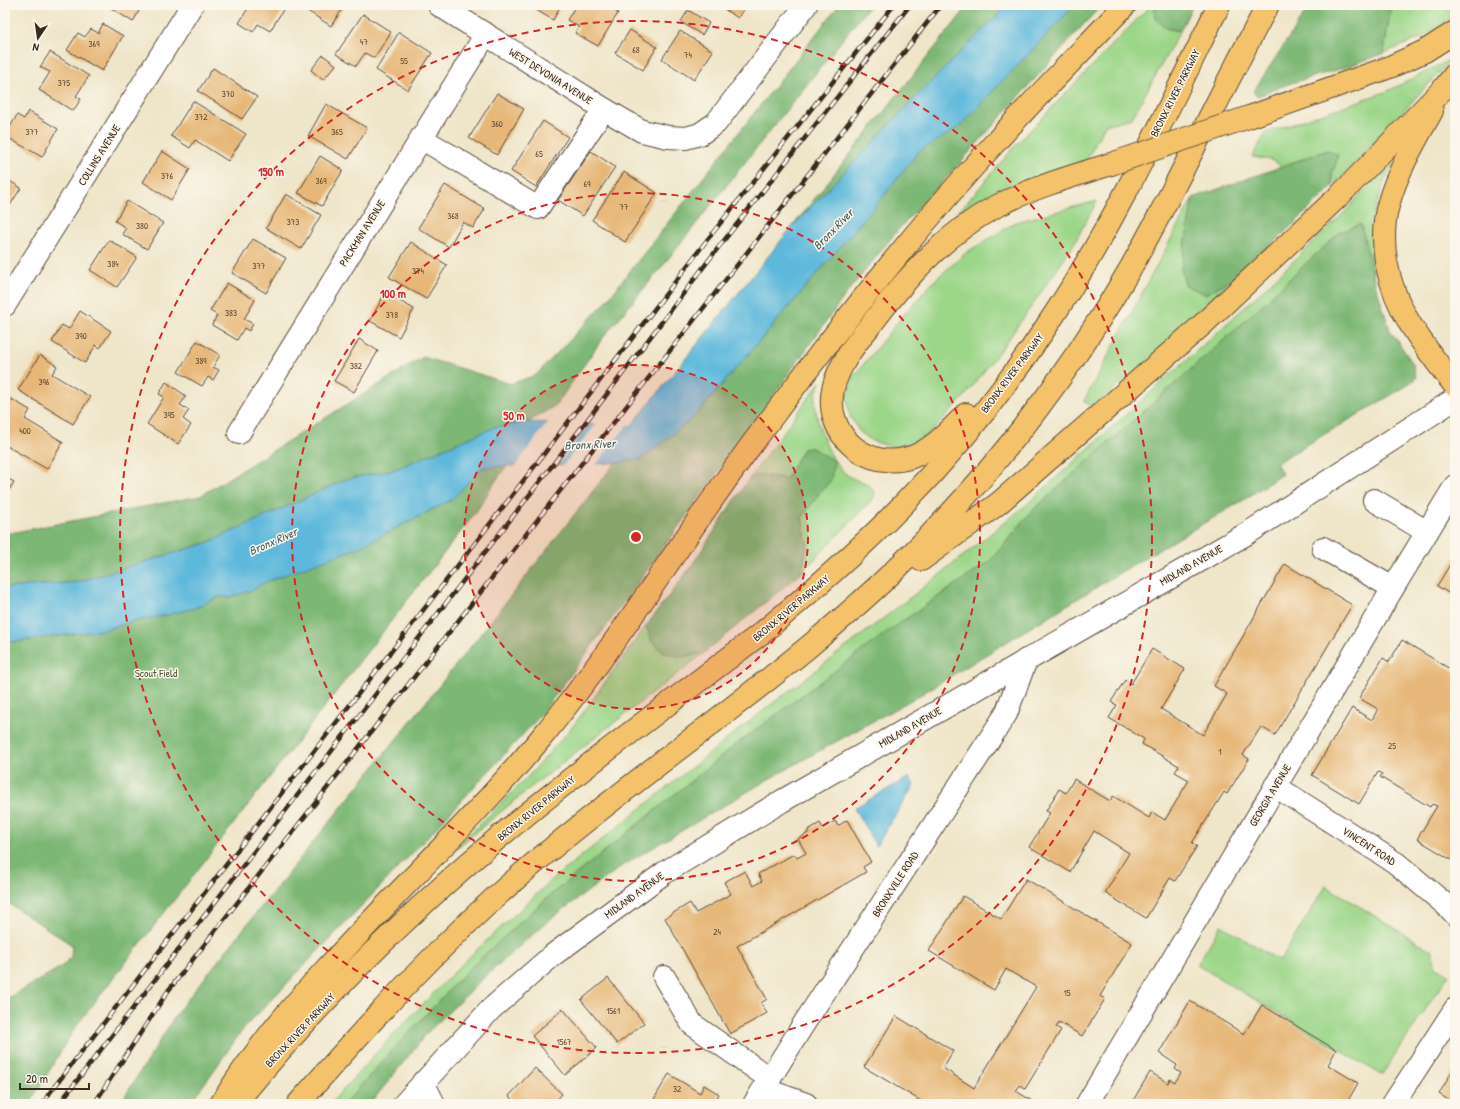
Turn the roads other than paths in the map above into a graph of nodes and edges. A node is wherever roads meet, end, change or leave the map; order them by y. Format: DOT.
graph roads {
  1 [pos="192,5"];
  2 [pos="439,5"];
  3 [pos="806,5"];
  4 [pos="1125,5"];
  5 [pos="1219,5"];
  6 [pos="1267,10"];
  7 [pos="465,12"];
  8 [pos="1455,32"];
  9 [pos="486,34"];
  10 [pos="1449,81"];
  11 [pos="604,109"];
  12 [pos="421,138"];
  13 [pos="5,305"];
  14 [pos="1020,364"];
  15 [pos="1455,386"];
  16 [pos="1455,399"];
  17 [pos="239,433"];
  18 [pos="1455,486"];
  19 [pos="1374,500"];
  20 [pos="1427,532"];
  21 [pos="1323,548"];
  22 [pos="1393,588"];
  23 [pos="846,616"];
  24 [pos="1026,660"];
  25 [pos="1275,786"];
  26 [pos="1455,914"];
  27 [pos="664,977"];
  28 [pos="1455,1009"];
  29 [pos="423,1082"];
  30 [pos="763,1091"];
  31 [pos="221,1104"];
  32 [pos="235,1104"];
  33 [pos="298,1104"];
  34 [pos="404,1104"];
  35 [pos="434,1104"];
  36 [pos="806,1104"];
  37 [pos="1087,1104"];
  38 [pos="1393,1104"];
  1 -- 13 [label="street, COLLINS AVENUE"];
  2 -- 7 [label="street, WEST DEVONIA AVENUE"];
  3 -- 11 [label="street, WEST DEVONIA AVENUE"];
  4 -- 31 [label="highway"];
  5 -- 14 [label="highway, BRONX RIVER PARKWAY"];
  6 -- 23 [label="highway"];
  7 -- 9 [label="street, WEST DEVONIA AVENUE"];
  8 -- 14 [label="highway, bridge"];
  9 -- 11 [label="street, WEST DEVONIA AVENUE"];
  9 -- 12 [label="street, PACKMAN AVENUE"];
  10 -- 15 [label="highway"];
  10 -- 23 [label="highway"];
  11 -- 12 [label="street"];
  12 -- 17 [label="street, PACKMAN AVENUE"];
  14 -- 32 [label="highway, BRONX RIVER PARKWAY"];
  16 -- 24 [label="street, MIDLAND AVENUE"];
  18 -- 20 [label="street, GEORGIA AVENUE"];
  19 -- 20 [label="street"];
  20 -- 22 [label="street, GEORGIA AVENUE"];
  21 -- 22 [label="street"];
  22 -- 25 [label="street, GEORGIA AVENUE"];
  23 -- 33 [label="highway"];
  24 -- 29 [label="street, MIDLAND AVENUE"];
  24 -- 30 [label="street, BRONXVILLE ROAD"];
  25 -- 26 [label="street, VINCENT ROAD"];
  25 -- 37 [label="street, GEORGIA AVENUE"];
  27 -- 30 [label="street"];
  28 -- 38 [label="street"];
  29 -- 34 [label="street, MIDLAND AVENUE"];
  29 -- 35 [label="street"];
  30 -- 36 [label="street"];
}
